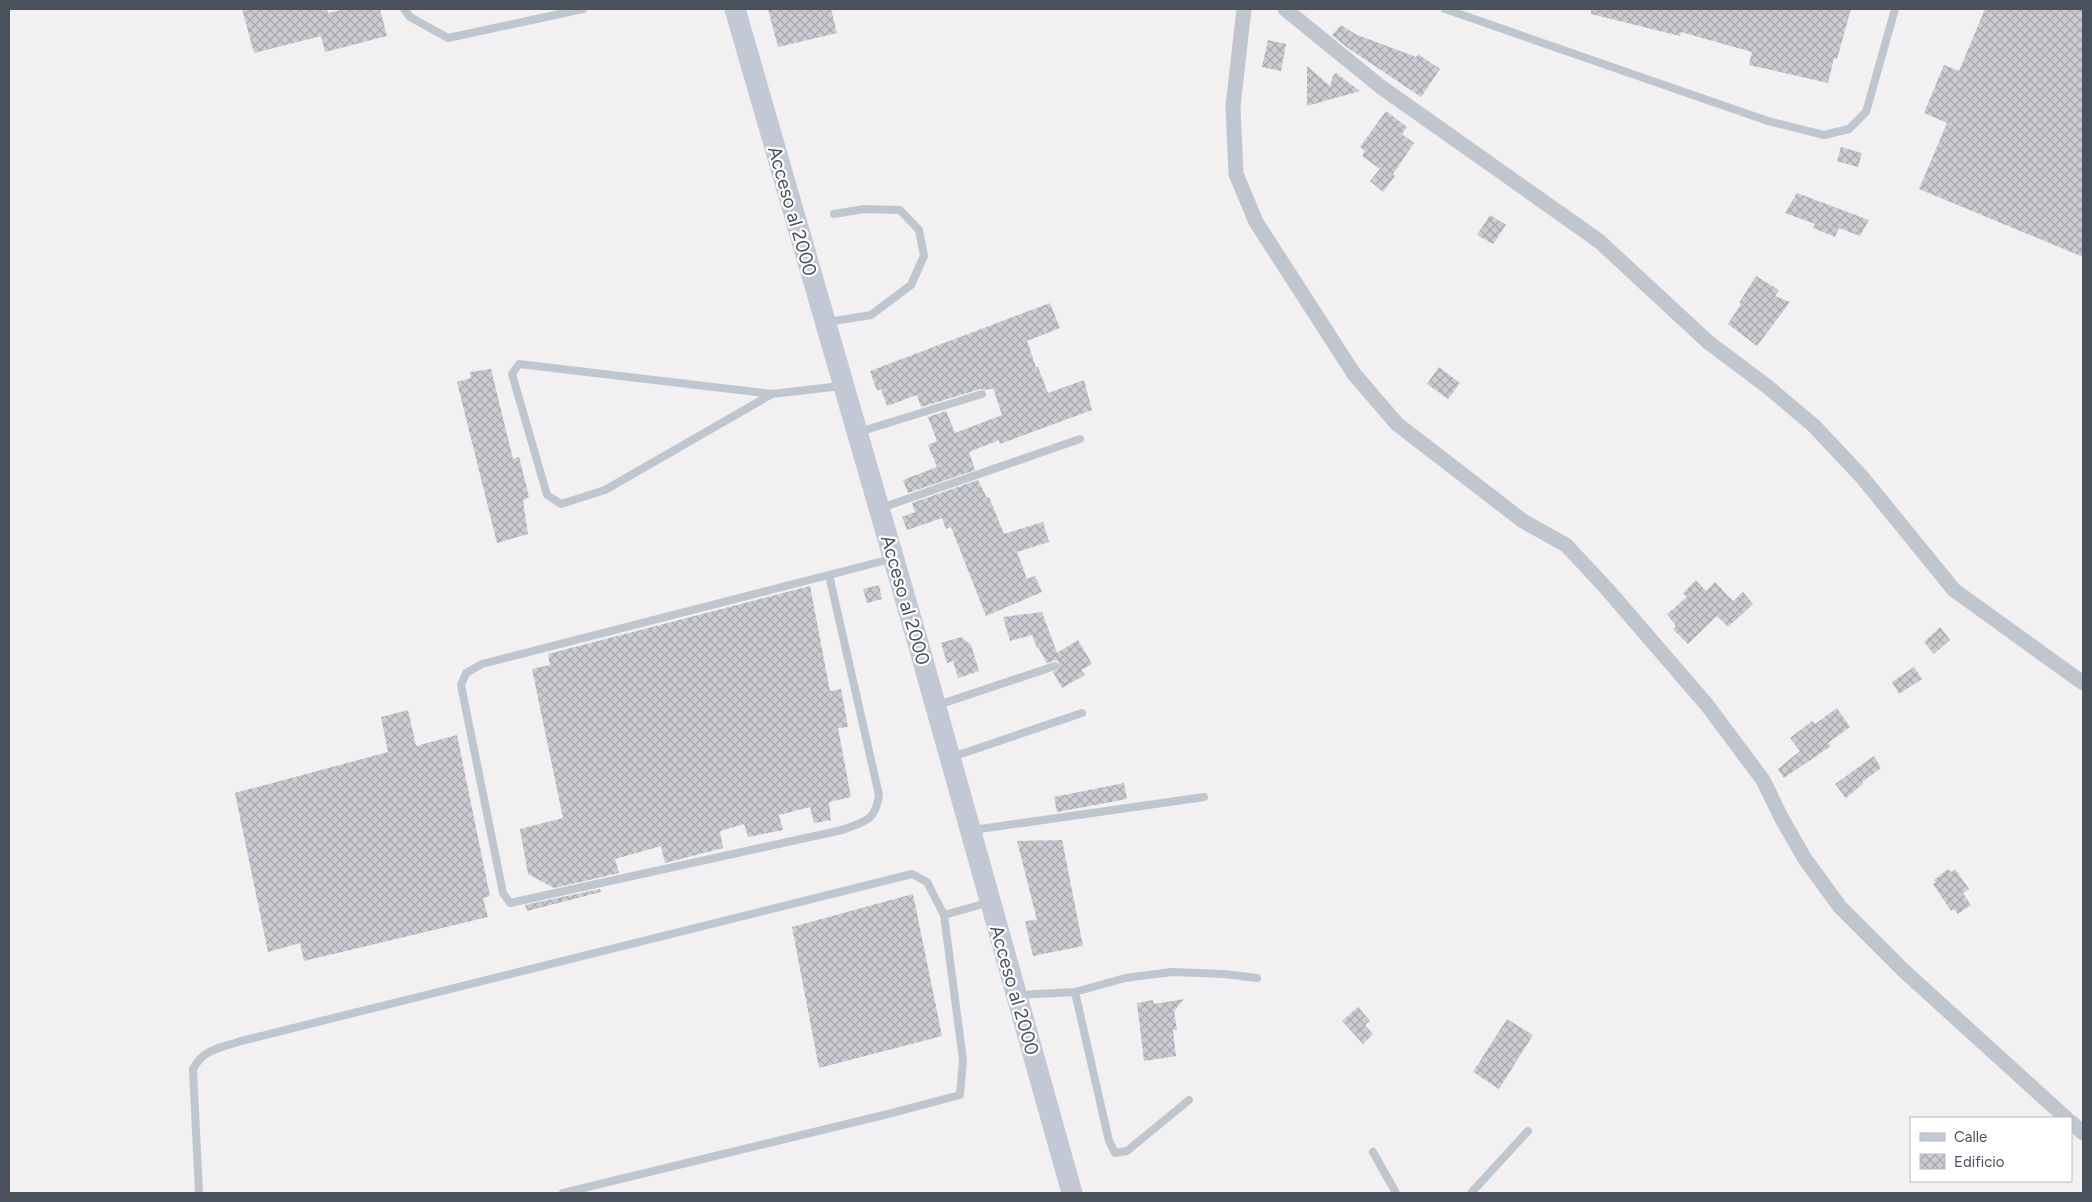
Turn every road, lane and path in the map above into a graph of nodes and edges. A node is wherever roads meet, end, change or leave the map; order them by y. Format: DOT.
graph roads {
  1 [pos="404,9"];
  2 [pos="583,9"];
  3 [pos="735,9"];
  4 [pos="1244,9"];
  5 [pos="1285,9"];
  6 [pos="1444,9"];
  7 [pos="1896,9"];
  8 [pos="834,214"];
  9 [pos="826,322"];
  10 [pos="844,385"];
  11 [pos="772,394"];
  12 [pos="982,394"];
  13 [pos="857,432"];
  14 [pos="1080,439"];
  15 [pos="879,509"];
  16 [pos="894,558"];
  17 [pos="829,575"];
  18 [pos="1055,666"];
  19 [pos="2083,683"];
  20 [pos="936,705"];
  21 [pos="1082,713"];
  22 [pos="950,758"];
  23 [pos="1204,797"];
  24 [pos="971,830"];
  25 [pos="991,902"];
  26 [pos="944,915"];
  27 [pos="1257,978"];
  28 [pos="1075,992"];
  29 [pos="1016,995"];
  30 [pos="1189,1100"];
  31 [pos="2065,1117"];
  32 [pos="2072,1123"];
  33 [pos="1528,1131"];
  34 [pos="2083,1133"];
  35 [pos="1373,1152"];
  36 [pos="199,1193"];
  37 [pos="563,1193"];
  38 [pos="1072,1193"];
  39 [pos="1396,1193"];
  40 [pos="1471,1193"];
  1 -- 2 [label="lane"];
  3 -- 9 [label="street, Acceso al 2000"];
  4 -- 31 [label="street"];
  5 -- 19 [label="street"];
  6 -- 7 [label="lane"];
  8 -- 9 [label="lane"];
  9 -- 10 [label="street, Acceso al 2000"];
  10 -- 11 [label="lane"];
  10 -- 13 [label="street, Acceso al 2000"];
  11 -- 11 [label="lane"];
  12 -- 13 [label="lane"];
  13 -- 15 [label="street, Acceso al 2000"];
  14 -- 15 [label="lane"];
  15 -- 16 [label="street, Acceso al 2000"];
  16 -- 17 [label="lane"];
  16 -- 20 [label="street, Acceso al 2000"];
  17 -- 17 [label="lane"];
  18 -- 20 [label="lane"];
  20 -- 22 [label="street, Acceso al 2000"];
  21 -- 22 [label="lane"];
  22 -- 24 [label="street, Acceso al 2000"];
  23 -- 24 [label="lane"];
  24 -- 25 [label="street, Acceso al 2000"];
  25 -- 26 [label="lane"];
  25 -- 29 [label="street, Acceso al 2000"];
  26 -- 36 [label="lane"];
  26 -- 37 [label="lane"];
  27 -- 28 [label="lane"];
  28 -- 29 [label="lane"];
  28 -- 30 [label="lane"];
  29 -- 38 [label="street, Acceso al 2000"];
  32 -- 34 [label="street"];
  33 -- 40 [label="lane"];
  35 -- 39 [label="lane"];
}
